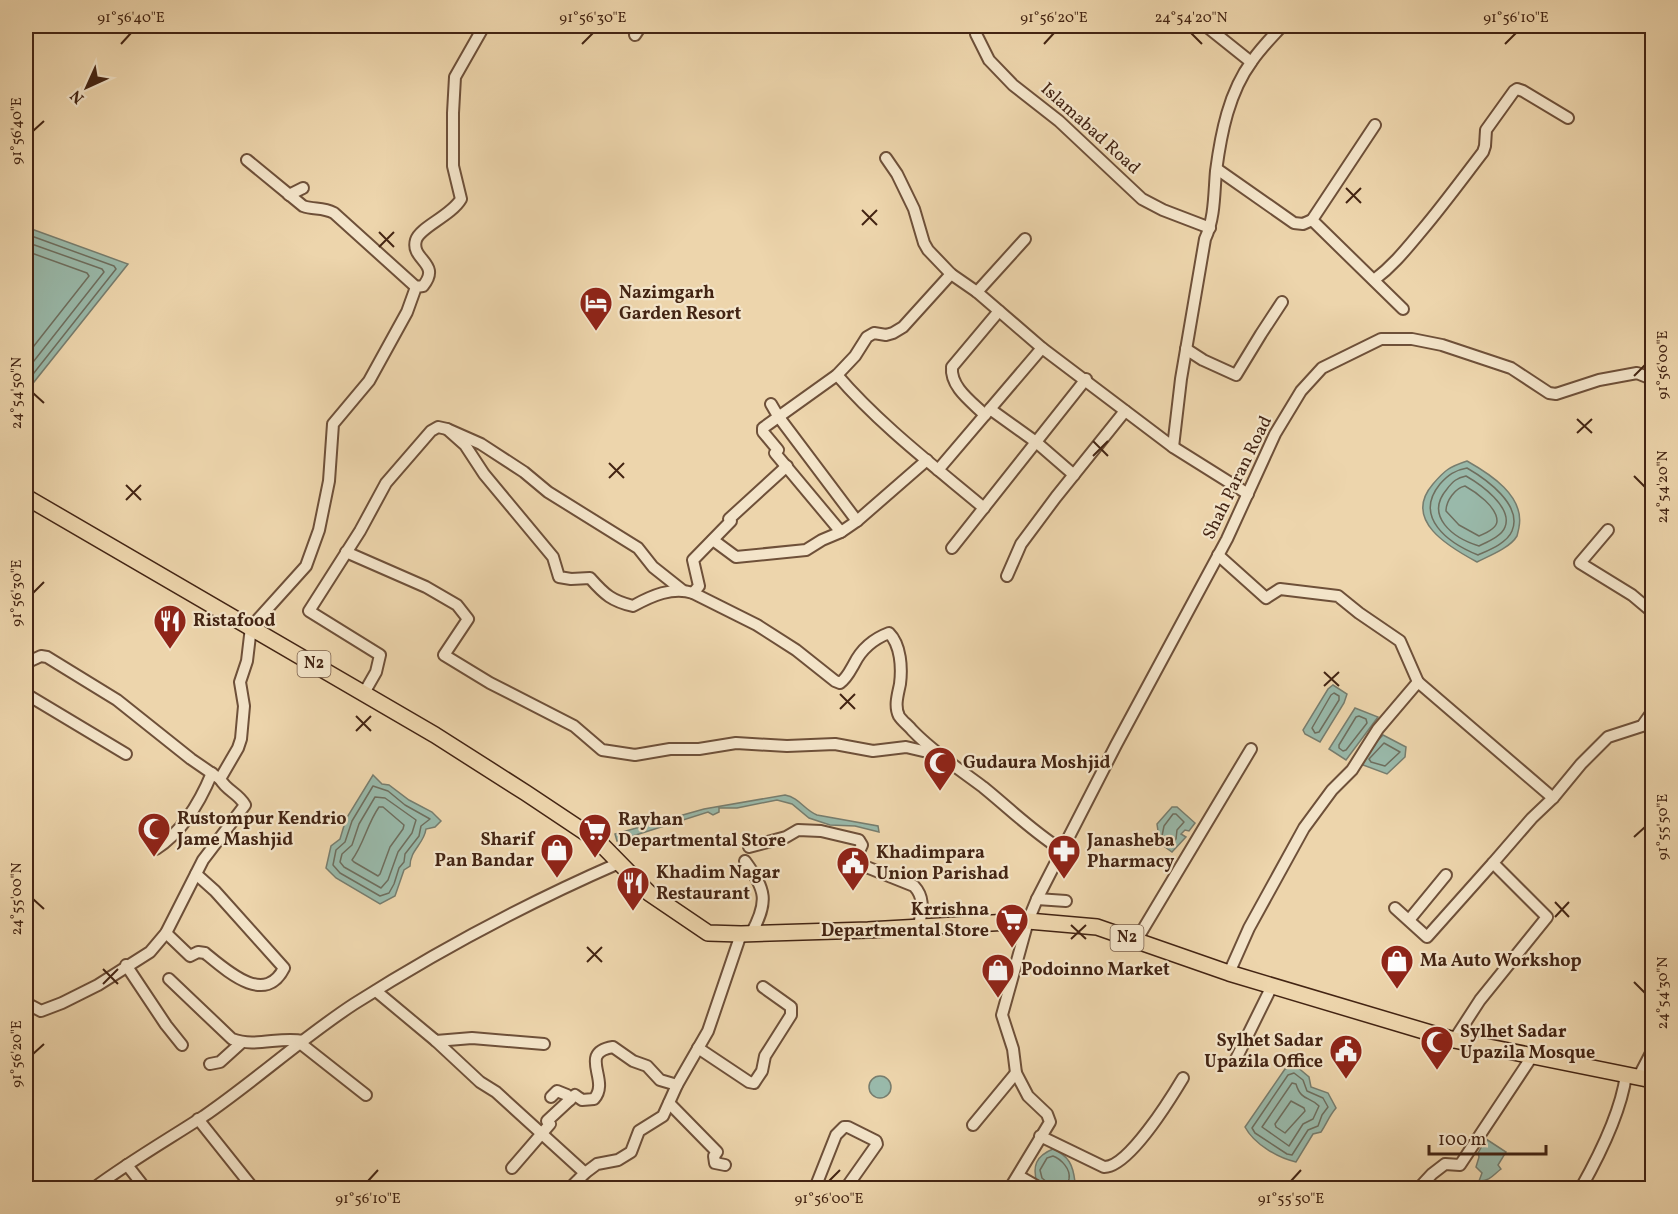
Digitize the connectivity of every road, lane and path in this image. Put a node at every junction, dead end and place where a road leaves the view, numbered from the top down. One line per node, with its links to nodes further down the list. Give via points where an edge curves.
1 (484, 26): 18 (street, via 455,78 453,166 461,198 447,215 416,238 430,278)
2 (980, 26): 14 (street, Islamabad Road, via 976,34 989,60 1142,199)
3 (1206, 26): 5 (street)
4 (1282, 26): 5 (street)
5 (1251, 62): 10 (street, via 1225,121)
6 (1569, 118): 17 (street, via 1517,88 1486,130 1483,152 1404,252)
7 (1375, 125): 13 (street)
8 (886, 158): 16 (street, via 914,209 924,243)
9 (247, 160): 12 (street)
10 (1217, 169): 13 (street, via 1294,223); 14 (street)
11 (303, 188): 12 (street)
12 (290, 195): 18 (street, via 303,206 323,207 334,213)
13 (1312, 220): 17 (street)
14 (1210, 228): 24 (street)
15 (1025, 239): 19 (street)
16 (951, 274): 19 (street); 25 (street, via 903,327 893,333 867,337)
17 (1374, 279): 21 (street)
18 (416, 287): 52 (street, via 407,312 369,381 333,424 329,481 306,566)
19 (977, 292): 22 (street)
20 (1282, 302): 24 (street, via 1236,375)
21 (1403, 309)
22 (999, 311): 23 (street); 30 (street, via 952,367 952,377 960,391)
23 (1042, 348): 26 (street); 30 (street)
24 (1186, 349): 34 (street)
25 (837, 375): 31 (street); 35 (street)
26 (1086, 379): 29 (street); 33 (street)
27 (1653, 379): 39 (street, Shah Paran Road, via 1637,373 1549,393 1511,368 1452,348 1412,339 1381,339 1322,368 1301,391 1275,434)
28 (771, 404): 31 (street)
29 (1125, 411): 34 (street); 38 (street)
30 (987, 412): 33 (street); 37 (street)
31 (778, 416): 36 (street, via 763,430); 42 (street)
32 (447, 429): 47 (street, via 431,431 386,483); 50 (street, via 481,444 548,492 638,548 653,567); 50 (street, via 465,445 553,557 559,577 590,579 618,603 633,606 650,596)
33 (1036, 442): 38 (street); 41 (street)
34 (1173, 447): 39 (street)
35 (927, 460): 37 (street); 42 (street)
36 (787, 466): 44 (street); 45 (street, via 729,519)
37 (938, 470): 41 (street)
38 (1074, 475): 49 (street, via 1021,544)
39 (1248, 494): 48 (street, Shah Paran Road)
40 (26, 497): 52 (highway, N2)
41 (984, 508): 46 (street)
42 (857, 521): 44 (street)
43 (1608, 530): 51 (street, via 1580,563)
44 (841, 532): 45 (street, via 806,550 736,557)
45 (713, 540): 50 (street, via 693,560 699,586)
46 (952, 548)
47 (346, 552): 55 (street, via 309,611 380,655); 60 (street, via 457,605 468,620 444,655 574,726 602,750 635,755 736,743 835,744 873,751 906,747)
48 (1218, 555): 54 (street, via 1266,598 1280,590 1338,596 1400,641); 65 (street, Shah Paran Road)
49 (1007, 576)
50 (688, 591): 60 (street, via 757,626 840,683 866,646 889,633 899,649 900,717)
51 (1652, 610)
52 (251, 627): 55 (highway, N2); 61 (street, via 240,682 244,706 241,739)
53 (26, 663): 61 (street, via 47,657 117,699)
54 (1418, 682): 62 (street); 81 (street, via 1304,828)
55 (364, 693): 66 (highway, N2, via 598,841)
56 (26, 694): 59 (street)
57 (1653, 712): 62 (street, via 1642,726 1608,737)
58 (1251, 749): 79 (street)
59 (126, 754)
60 (939, 755): 65 (street)
61 (216, 776): 64 (street, via 167,842); 69 (street, via 245,805 202,860)
62 (1553, 798): 68 (street)
63 (749, 847): 76 (street, via 798,830 859,840 862,845 854,862 914,886 920,893)
64 (156, 849)
65 (1062, 850): 71 (street, Shah Paran Road)
66 (616, 860): 78 (highway, N2, via 649,893 708,933); 85 (street, via 465,938)
67 (745, 861): 78 (street, via 764,894 764,905)
68 (1493, 863): 74 (street, via 1428,937); 87 (street, via 1547,917 1480,1000)
69 (196, 874): 77 (street); 77 (street, via 284,968 266,986 244,982 205,954 190,956)
70 (1446, 876): 74 (street)
71 (1037, 899): 72 (street); 75 (street, Shah Paran Road)
72 (1066, 901)
73 (1395, 908): 74 (street)
74 (1409, 920)
75 (1028, 921): 76 (highway, N2); 79 (highway, N2, via 1097,927); 98 (street, Shah Paran Road, via 1002,1015)
76 (919, 927): 78 (highway, N2)
77 (166, 933): 80 (street, via 150,952)
78 (746, 934): 93 (street)
79 (1136, 941): 81 (highway, N2)
80 (126, 965): 86 (street, via 62,1003 40,1011); 92 (street)
81 (1229, 973): 83 (highway, N2)
82 (169, 979): 90 (street)
83 (1272, 986): 87 (highway, N2); 96 (street)
84 (763, 987): 93 (street, via 792,1010 754,1083)
85 (376, 991): 88 (street); 89 (street)
86 (26, 1003)
87 (1454, 1040): 95 (highway, N2)
88 (436, 1041): 91 (street, via 458,1038); 108 (street)
89 (302, 1042): 90 (street, via 291,1039); 102 (street); 106 (street)
90 (241, 1043): 97 (street, via 220,1062)
91 (544, 1044)
92 (182, 1045)
93 (698, 1048): 101 (street)
94 (1653, 1051): 99 (street)
95 (1533, 1055): 99 (highway, N2); 123 (street, via 1460,1165 1445,1164)
96 (1236, 1059)
97 (210, 1064)
98 (1016, 1073): 107 (street); 109 (street, via 1028,1096 1049,1118)
99 (1639, 1077): 124 (street, via 1623,1095)
100 (1184, 1078): 109 (street, via 1149,1131 1114,1165 1104,1167)
101 (677, 1085): 104 (street, via 660,1080 647,1066 610,1046 596,1057 599,1093 594,1099 582,1100 575,1095); 105 (street)
102 (366, 1095)
103 (551, 1097): 104 (street, via 557,1091)
104 (570, 1100): 108 (street, via 547,1121 550,1125)
105 (669, 1103): 111 (street, via 717,1152 715,1163); 114 (street, via 663,1116 639,1131 631,1152 618,1160 597,1164)
106 (198, 1119): 110 (street); 117 (street)
107 (973, 1125)
108 (542, 1133): 112 (street); 114 (street)
109 (1040, 1136): 113 (street)
110 (127, 1165): 115 (street); 116 (street)
111 (724, 1165)
112 (512, 1168)
113 (1019, 1176): 121 (street); 122 (street)
114 (578, 1181): 118 (street)
115 (94, 1188)
116 (145, 1188)
117 (253, 1188)
118 (588, 1188)
119 (815, 1188): 120 (street, via 836,1135 848,1127 877,1144)
120 (846, 1188)
121 (1010, 1188)
122 (1040, 1188)
123 (1419, 1188)
124 (1581, 1188)

